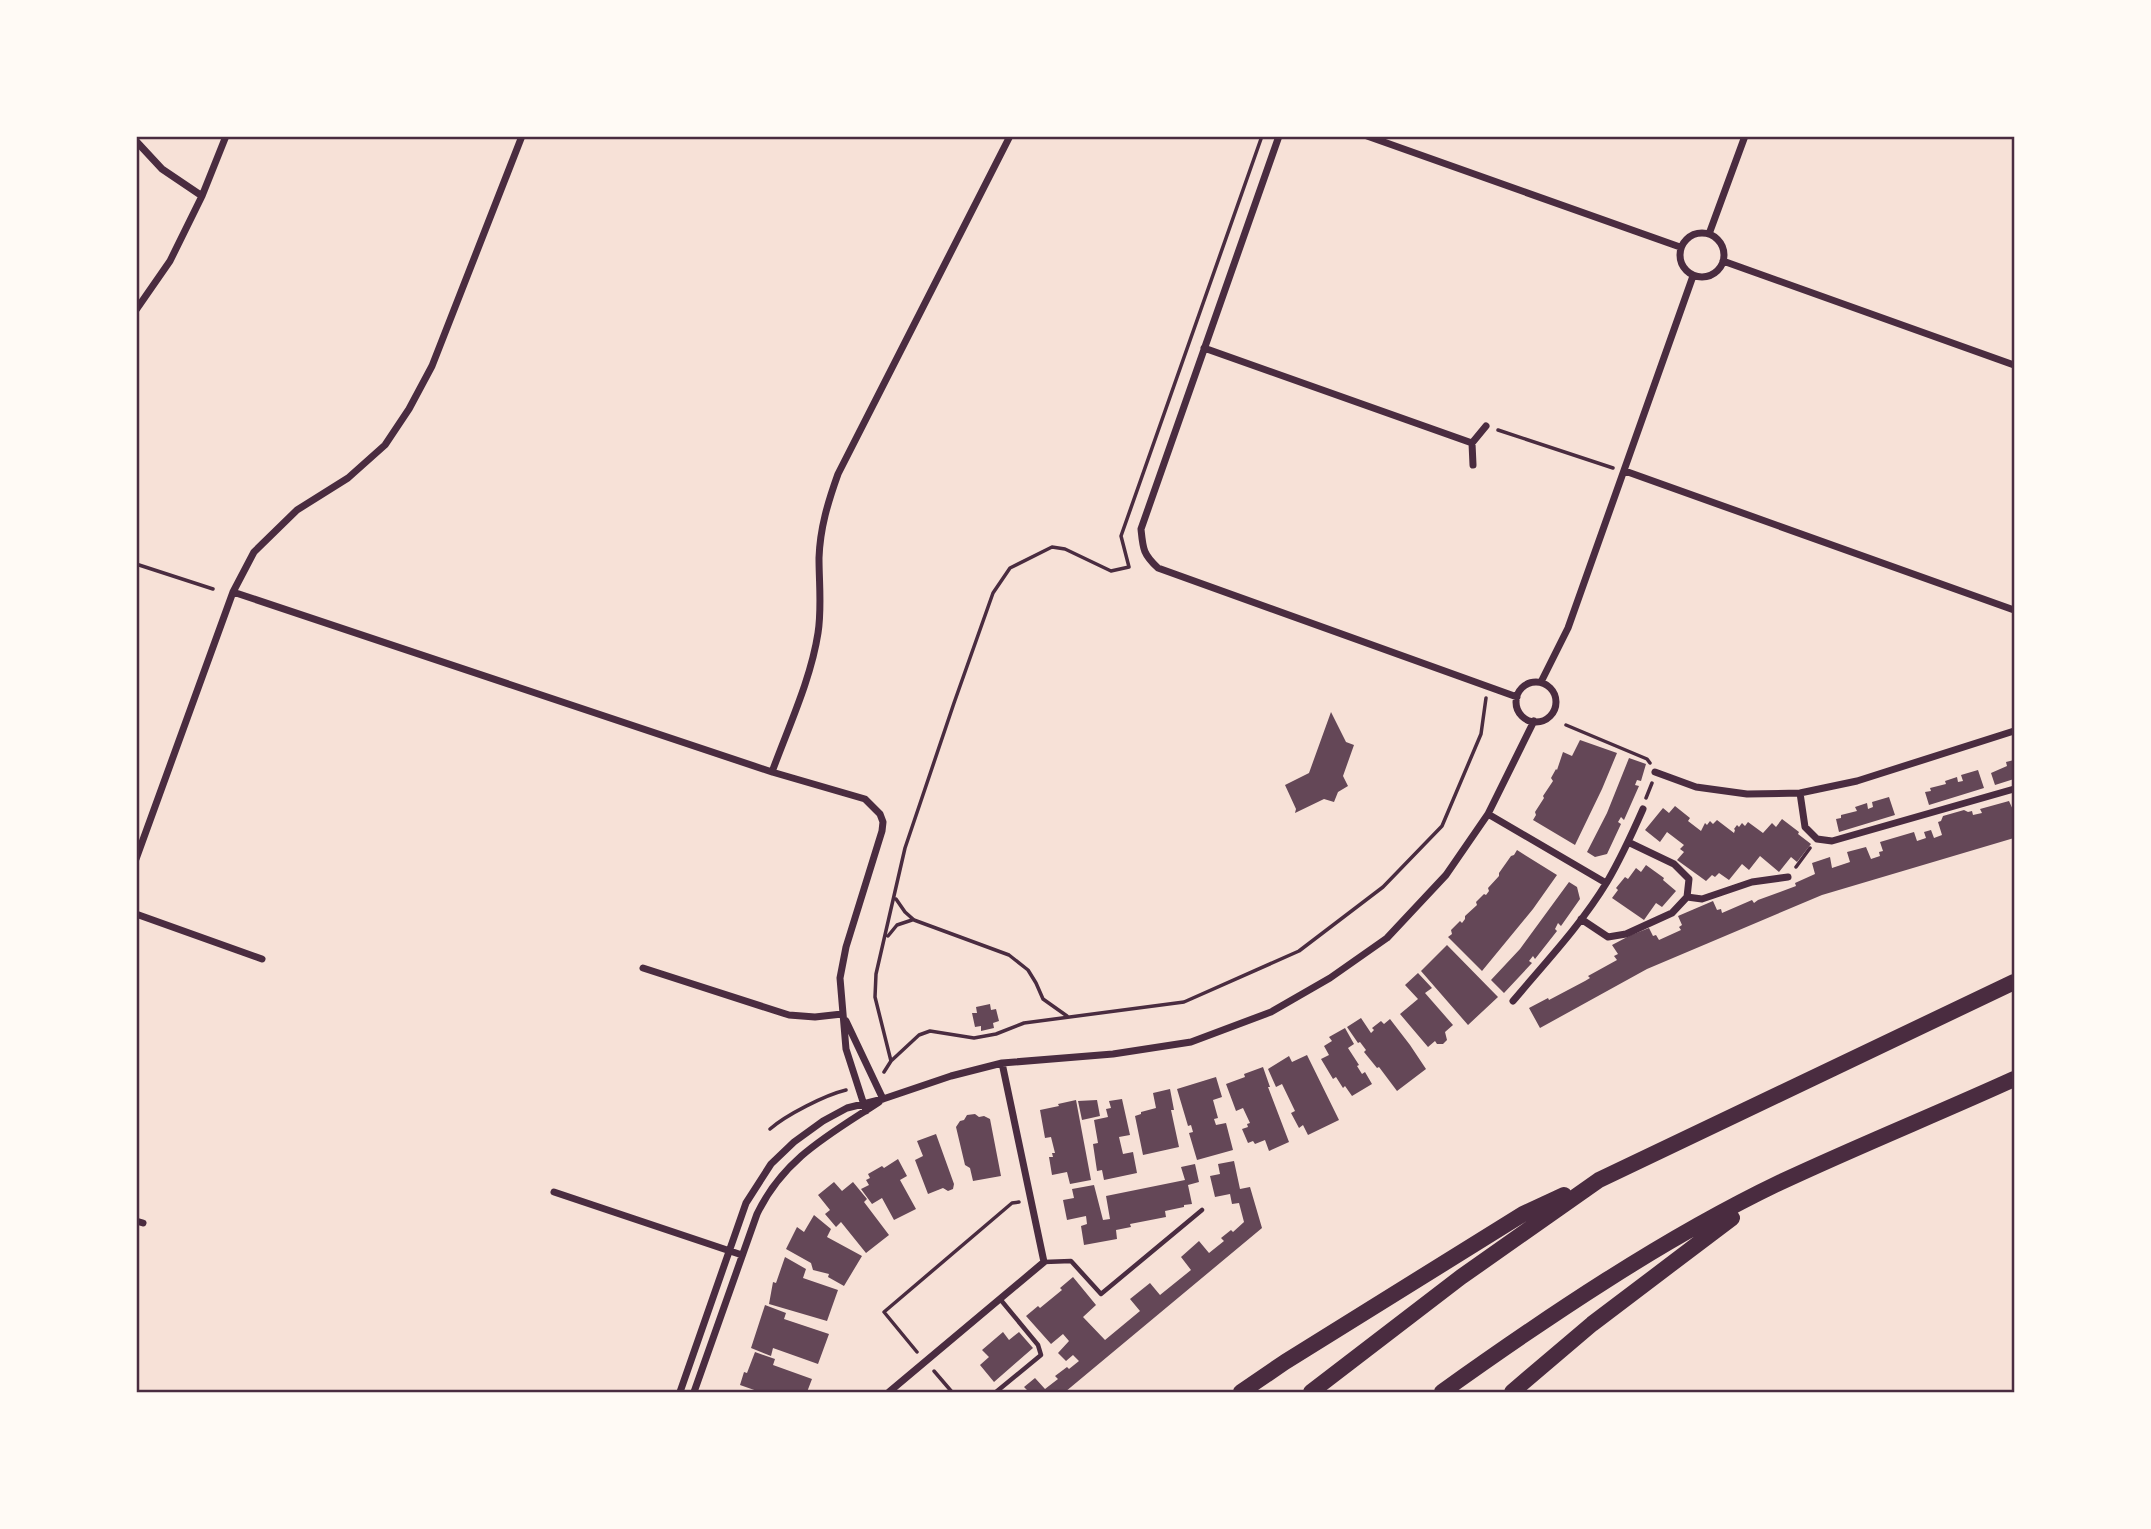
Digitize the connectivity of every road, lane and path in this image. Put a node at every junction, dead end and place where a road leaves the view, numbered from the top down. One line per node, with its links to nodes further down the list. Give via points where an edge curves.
1 (226, 136): 9 (street)
2 (522, 136): 23 (street, via 432,366 409,409 385,445 348,478 297,510 254,552)
3 (1010, 136): 31 (street, via 838,474 824,515 818,634)
4 (1262, 136): 42 (path, via 1122,536 1129,567 1111,571 1065,548 1052,547 1010,568 993,593 954,704 905,848)
5 (1279, 136): 15 (street)
6 (1367, 136): 11 (street)
7 (1745, 136): 10 (street)
8 (136, 141): 9 (street, via 162,169)
9 (202, 196): 14 (street, via 170,261)
10 (1709, 234): 11 (street, via 1692,234); 12 (street, via 1722,245)
11 (1680, 247): 13 (street, via 1681,264)
12 (1723, 261): 13 (street, via 1715,274); 16 (street)
13 (1693, 276): 20 (street)
14 (136, 310)
15 (1204, 348): 18 (street); 26 (street, via 1141,529 1147,558 1158,568)
16 (2014, 365)
17 (1486, 426): 18 (street); 20 (path)
18 (1472, 443): 19 (street)
19 (1473, 465)
20 (1625, 471): 24 (street); 25 (street, via 1568,628)
21 (136, 564): 22 (path)
22 (213, 589)
23 (233, 592): 31 (street); 39 (street)
24 (2014, 611)
25 (1541, 682): 27 (street, via 1523,686); 28 (street, via 1552,690 1556,702 1552,714)
26 (1488, 686): 27 (street); 53 (path, via 1481,734 1442,826 1383,887 1300,951 1184,1002)
27 (1517, 697): 28 (street, via 1520,713)
28 (1534, 722): 36 (street)
29 (1566, 725): 32 (path, via 1647,759)
30 (2014, 731): 34 (street, via 1857,781)
31 (772, 772): 52 (street, via 865,799 883,822 842,958)
32 (1656, 772): 34 (street, via 1696,787 1747,794); 35 (path)
33 (2014, 789): 37 (street, via 1832,841)
34 (1800, 793): 37 (street, via 1805,827)
35 (1643, 808): 38 (street)
36 (1488, 814): 41 (street); 55 (street, via 1446,876 1387,937 1271,1012 1191,1042)
37 (1817, 839): 40 (path)
38 (1629, 842): 41 (street); 43 (street, via 1674,864 1689,879)
39 (136, 859)
40 (1788, 877): 43 (street, via 1752,882 1702,899)
41 (1606, 883): 45 (street)
42 (895, 897): 46 (path); 47 (path)
43 (1687, 897): 45 (street, via 1672,913 1608,937)
44 (136, 914): 48 (street)
45 (1581, 919): 51 (street)
46 (914, 920): 47 (path, via 897,925); 53 (path, via 1009,955 1028,970 1043,999)
47 (885, 941): 54 (path, via 875,997)
48 (262, 959)
49 (643, 968): 52 (street, via 789,1014)
50 (2014, 982): 66 (highway)
51 (1513, 1001)
52 (842, 1014): 59 (street); 60 (street, via 849,1060)
53 (1068, 1016): 54 (path, via 974,1038 930,1031 919,1035)
54 (891, 1062): 56 (path)
55 (1002, 1063): 59 (street); 69 (street)
56 (884, 1073)
57 (2014, 1079): 67 (highway)
58 (848, 1089): 61 (path)
59 (883, 1100): 60 (street)
60 (865, 1107): 62 (street, via 837,1113); 63 (street)
61 (770, 1129)
62 (794, 1142): 63 (street); 64 (street)
63 (801, 1154): 65 (street)
64 (771, 1164): 65 (street); 71 (street, via 747,1203)
65 (782, 1174): 72 (street, via 760,1207)
66 (1598, 1180): 85 (highway, via 1523,1214); 86 (highway)
67 (1779, 1183): 87 (highway, via 1630,1266); 88 (highway, via 1634,1292)
68 (554, 1192): 71 (street)
69 (1031, 1200): 73 (street); 79 (path, via 1012,1203 884,1312)
70 (1202, 1210): 73 (lane, via 1101,1294 1071,1261)
71 (729, 1251): 72 (street); 74 (street)
72 (742, 1255): 75 (street)
73 (1044, 1262): 76 (street)
74 (714, 1293): 75 (street); 77 (street)
75 (727, 1298): 78 (street)
76 (1000, 1299): 79 (street); 84 (lane, via 1041,1355)
77 (698, 1339): 78 (street); 80 (street)
78 (711, 1344): 81 (street)
79 (926, 1362): 82 (street); 83 (path)
80 (680, 1392)
81 (694, 1392)
82 (889, 1392)
83 (952, 1392)
84 (996, 1392)
85 (1241, 1392)
86 (1311, 1392)
87 (1442, 1392)
88 (1512, 1392)

